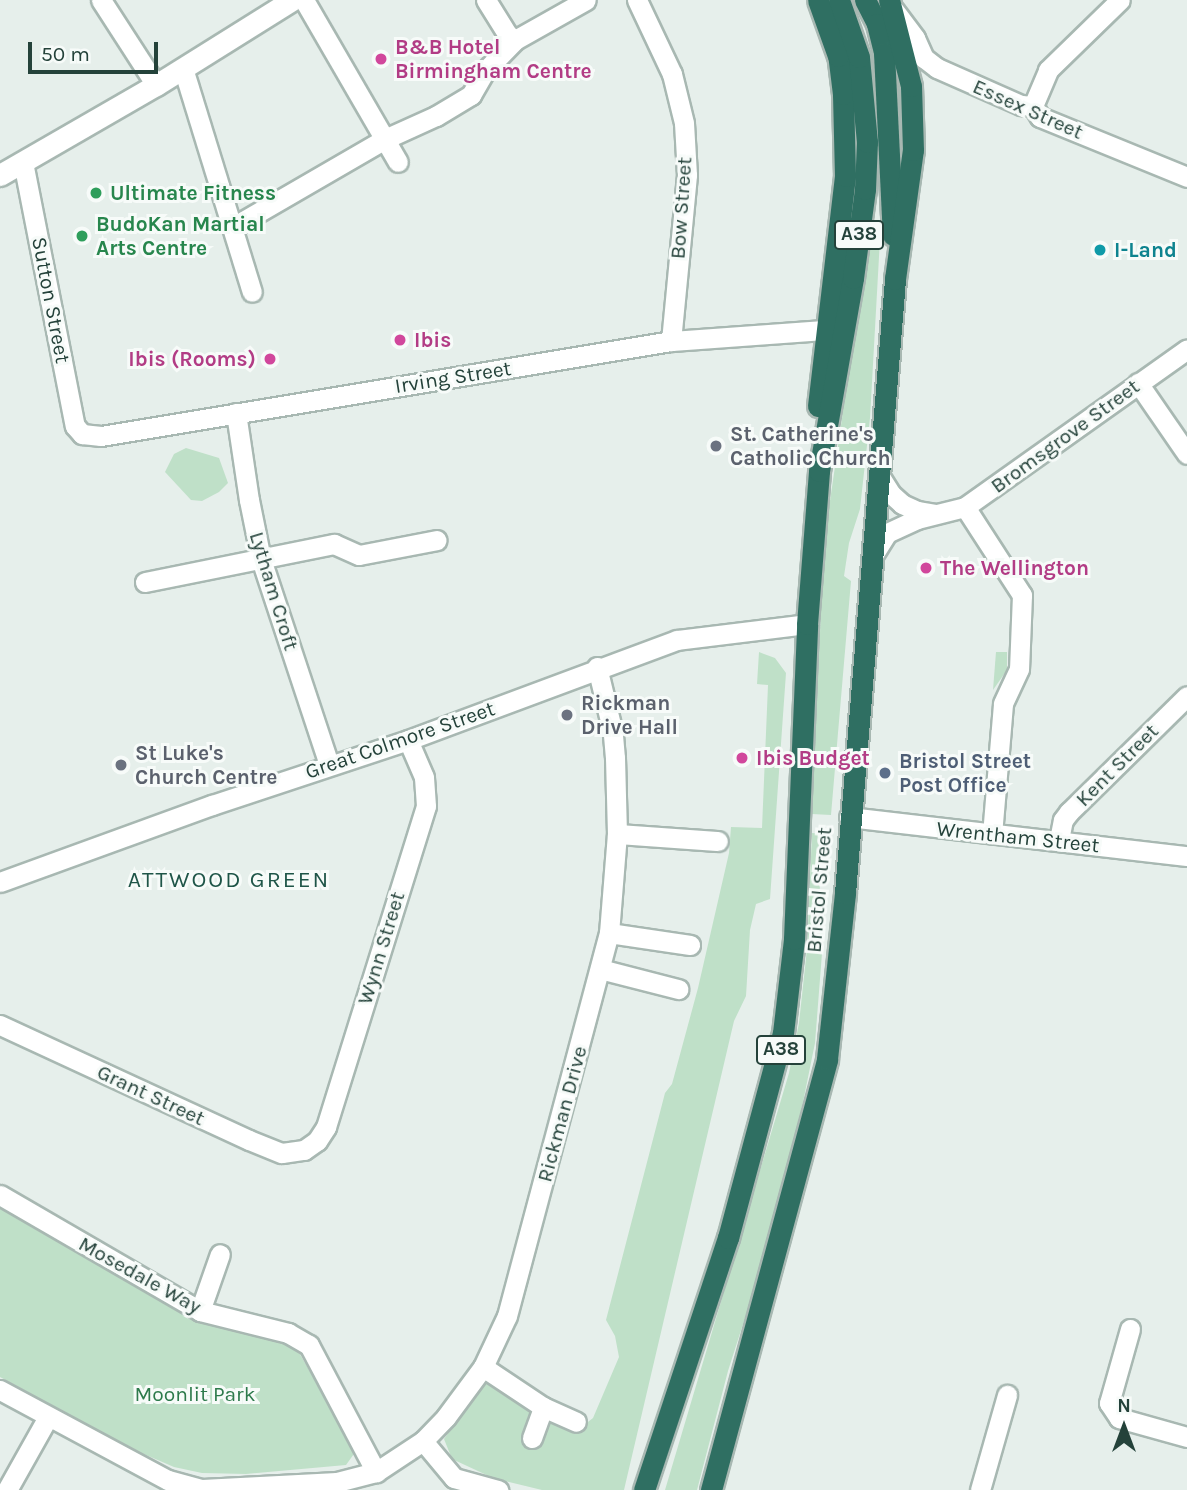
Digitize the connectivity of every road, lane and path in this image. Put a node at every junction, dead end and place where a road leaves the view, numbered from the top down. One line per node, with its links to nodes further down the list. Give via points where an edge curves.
1 (101, 0): 14 (street)
2 (292, 0): 13 (main road)
3 (304, 0): 16 (street)
4 (486, 0): 12 (street)
5 (586, 0): 12 (street)
6 (637, 0): 25 (street, Bow Street, via 671,74 684,123 687,175)
7 (818, 0): 24 (highway, via 838,56 845,128 845,176)
8 (839, 0): 31 (highway, A38, via 859,57 866,166 853,278)
9 (865, 0): 22 (highway, A38, via 877,24 886,71)
10 (1120, 0): 15 (street, via 1048,70)
11 (892, 5): 15 (street, Essex Street, via 924,58 937,68); 22 (highway, via 911,86 913,119 907,207)
12 (515, 40): 16 (street, via 485,85 436,116)
13 (183, 68): 14 (main road); 21 (street)
14 (156, 85): 17 (main road)
15 (1033, 106): 20 (street, Essex Street, via 1040,117)
16 (385, 139): 18 (street); 21 (street)
17 (23, 162): 19 (main road); 29 (street, Sutton Street, via 75,426)
18 (398, 162)
19 (0, 175)
20 (1187, 177)
21 (233, 227): 23 (street)
22 (895, 279): 32 (highway, Bristol Street / A38)
23 (253, 292)
24 (825, 330): 25 (street, Irving Street); 31 (highway, via 817,431)
25 (671, 341): 28 (street, Irving Street)
26 (1187, 349): 27 (street, Bromsgrove Street)
27 (1138, 383): 30 (street); 33 (street, Bromsgrove Street)
28 (236, 413): 29 (street, Irving Street, via 101,436); 37 (street, Lytham Croft)
29 (82, 434)
30 (1187, 454)
31 (819, 471): 39 (highway, Bristol Street / A38)
32 (879, 475): 34 (street, Bromsgrove Street, via 902,504); 36 (highway, Bristol Street / A38)
33 (965, 507): 34 (street, Bromsgrove Street); 46 (street, via 1022,596 1019,669 1003,704)
34 (939, 514): 36 (street, Bromsgrove Street, via 887,533)
35 (437, 541): 37 (street, via 359,555 334,544)
36 (872, 557): 44 (highway, Bristol Street / A38)
37 (261, 559): 38 (street); 43 (street, Lytham Croft)
38 (145, 582)
39 (807, 624): 40 (street, Great Colmore Street, via 689,638); 75 (highway, Bristol Street / A38, via 794,939 780,1053 728,1238)
40 (597, 667): 42 (street, Great Colmore Street); 45 (street, Rickman Drive, via 613,733)
41 (1187, 696): 47 (street, Kent Street, via 1069,813)
42 (408, 740): 43 (street, Great Colmore Street); 56 (street, Wynn Street, via 424,777 426,806 326,1127)
43 (329, 765): 50 (street, Great Colmore Street)
44 (849, 817): 46 (street, Wrentham Street); 76 (highway, Bristol Street / A38, via 827,1059)
45 (617, 834): 48 (street); 51 (street, Rickman Drive)
46 (992, 834): 47 (street, Wrentham Street)
47 (1051, 839): 49 (street, Wrentham Street)
48 (718, 841)
49 (1187, 856)
50 (0, 881)
51 (609, 933): 52 (street); 53 (street, Rickman Drive)
52 (690, 945)
53 (600, 969): 54 (street); 61 (street, Rickman Drive, via 507,1316)
54 (678, 989)
55 (0, 1025): 56 (street, Grant Street, via 260,1144 282,1153)
56 (304, 1150)
57 (0, 1195): 59 (street, Mosedale Way)
58 (220, 1254): 59 (street)
59 (200, 1311): 70 (street, Mosedale Way, via 288,1333 309,1345)
60 (1130, 1329): 67 (street, via 1109,1402 1119,1418)
61 (483, 1367): 64 (street); 69 (street, Rickman Drive)
62 (0, 1390): 65 (street, Rickman Drive)
63 (1007, 1395): 77 (street)
64 (543, 1407): 66 (street); 68 (street)
65 (48, 1417): 72 (street); 73 (street, Rickman Drive, via 168,1480)
66 (576, 1422)
67 (1187, 1437)
68 (532, 1438)
69 (423, 1441): 70 (street, Rickman Drive); 71 (street, via 454,1478)
70 (376, 1472): 73 (street, Rickman Drive, via 337,1482)
71 (475, 1487): 74 (street)
72 (7, 1490)
73 (202, 1490)
74 (498, 1490)
75 (644, 1490)
76 (711, 1490)
77 (980, 1490)

